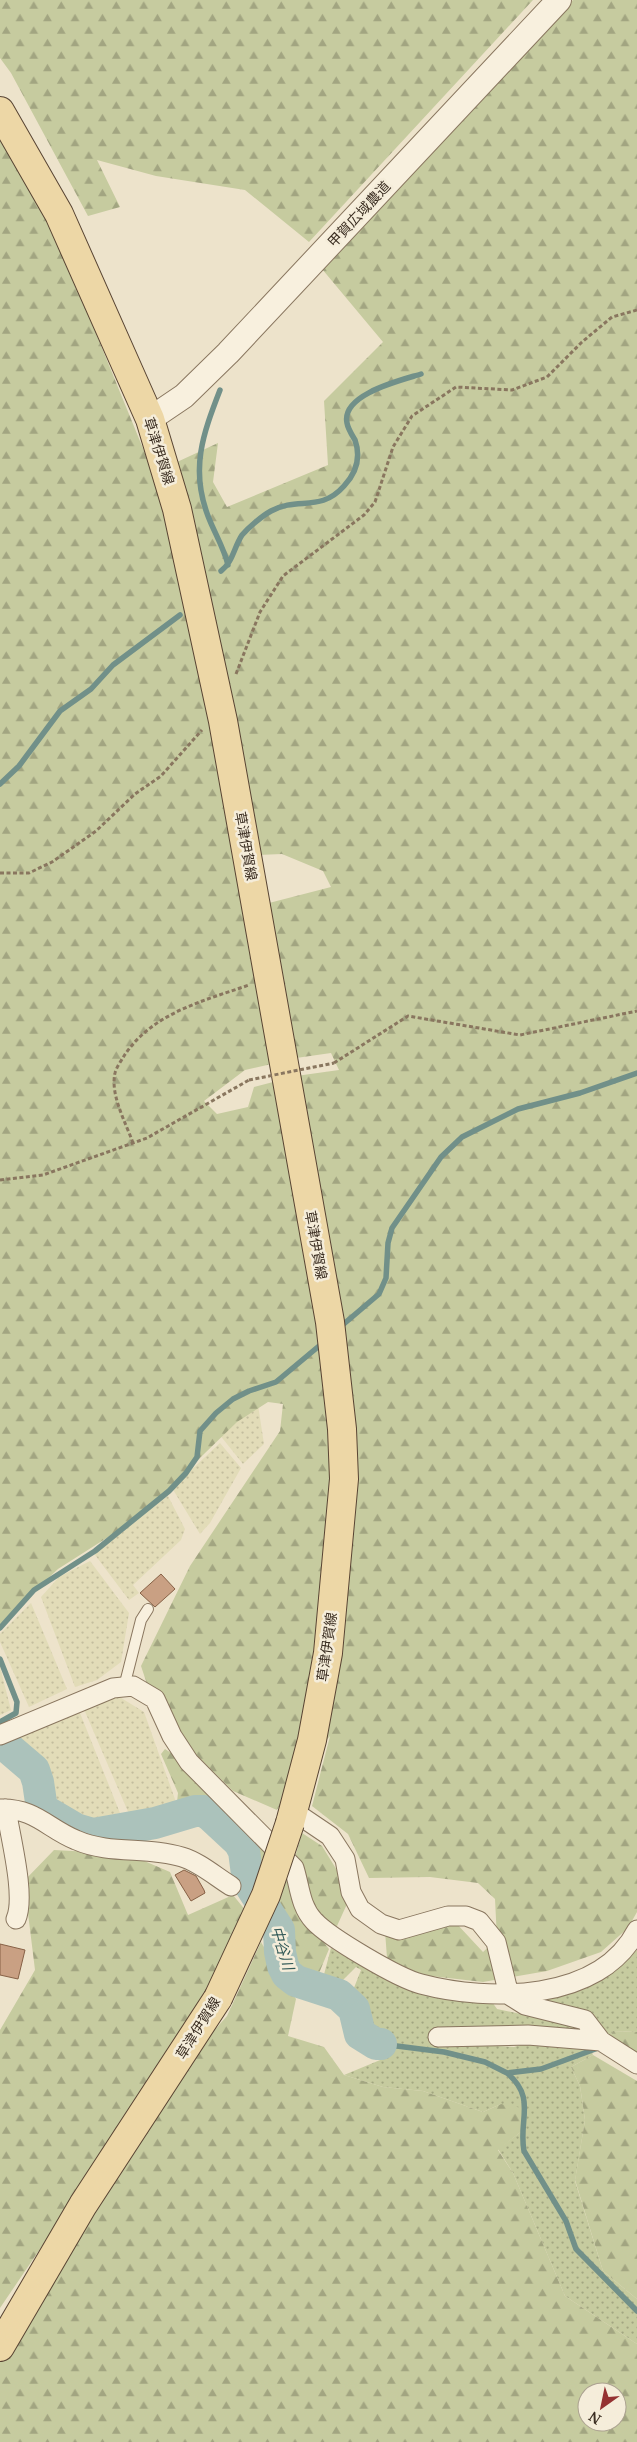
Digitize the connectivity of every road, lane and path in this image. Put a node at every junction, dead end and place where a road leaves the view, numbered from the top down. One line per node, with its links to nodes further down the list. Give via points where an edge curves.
1 (559, 0): 4 (street, 甲賀広域農道, via 228,353 184,396)
2 (0, 111): 4 (main road, 草津伊賀線, via 59,214)
3 (637, 310): 5 (path, via 612,317 547,377 512,390 456,388 412,416 393,447 375,502 364,515 283,576 260,612 233,680)
4 (150, 419): 5 (main road, 草津伊賀線, via 177,509)
5 (216, 692): 6 (main road, 草津伊賀線)
6 (223, 721): 7 (path, via 204,728 161,776 52,862 29,873); 8 (main road, 草津伊賀線)
7 (0, 872)
8 (269, 978): 10 (path, via 176,1010 128,1050 114,1072 116,1093); 16 (main road, 草津伊賀線, via 330,1322 344,1479 328,1653 312,1740)
9 (637, 1011): 10 (path, bridge, via 520,1035 408,1016 334,1063 249,1080 199,1110)
10 (132, 1143): 11 (path, via 43,1175)
11 (0, 1180)
12 (148, 1610): 13 (lane, via 141,1620)
13 (124, 1687): 14 (street, via 113,1688); 20 (street, via 133,1686 155,1699 172,1736 189,1762 294,1868 301,1901 313,1920 378,1964 420,1984)
14 (2, 1734)
15 (3, 1809): 17 (street, via 15,1809 39,1817 76,1840 108,1850 180,1856); 18 (street, via 19,1890)
16 (291, 1817): 20 (street, via 330,1836 345,1859 351,1892 360,1909 381,1924 399,1930 448,1916 466,1916 479,1921 496,1942); 24 (main road, 草津伊賀線, bridge, via 266,1895 218,1998 83,2205)
17 (231, 1886)
18 (16, 1919)
19 (637, 1930): 20 (street, via 616,1958 592,1974 552,1989)
20 (509, 1995): 22 (street, via 525,2005 585,2020)
21 (438, 2037): 22 (street, via 528,2035)
22 (601, 2041): 23 (street)
23 (637, 2064)
24 (0, 2347)

